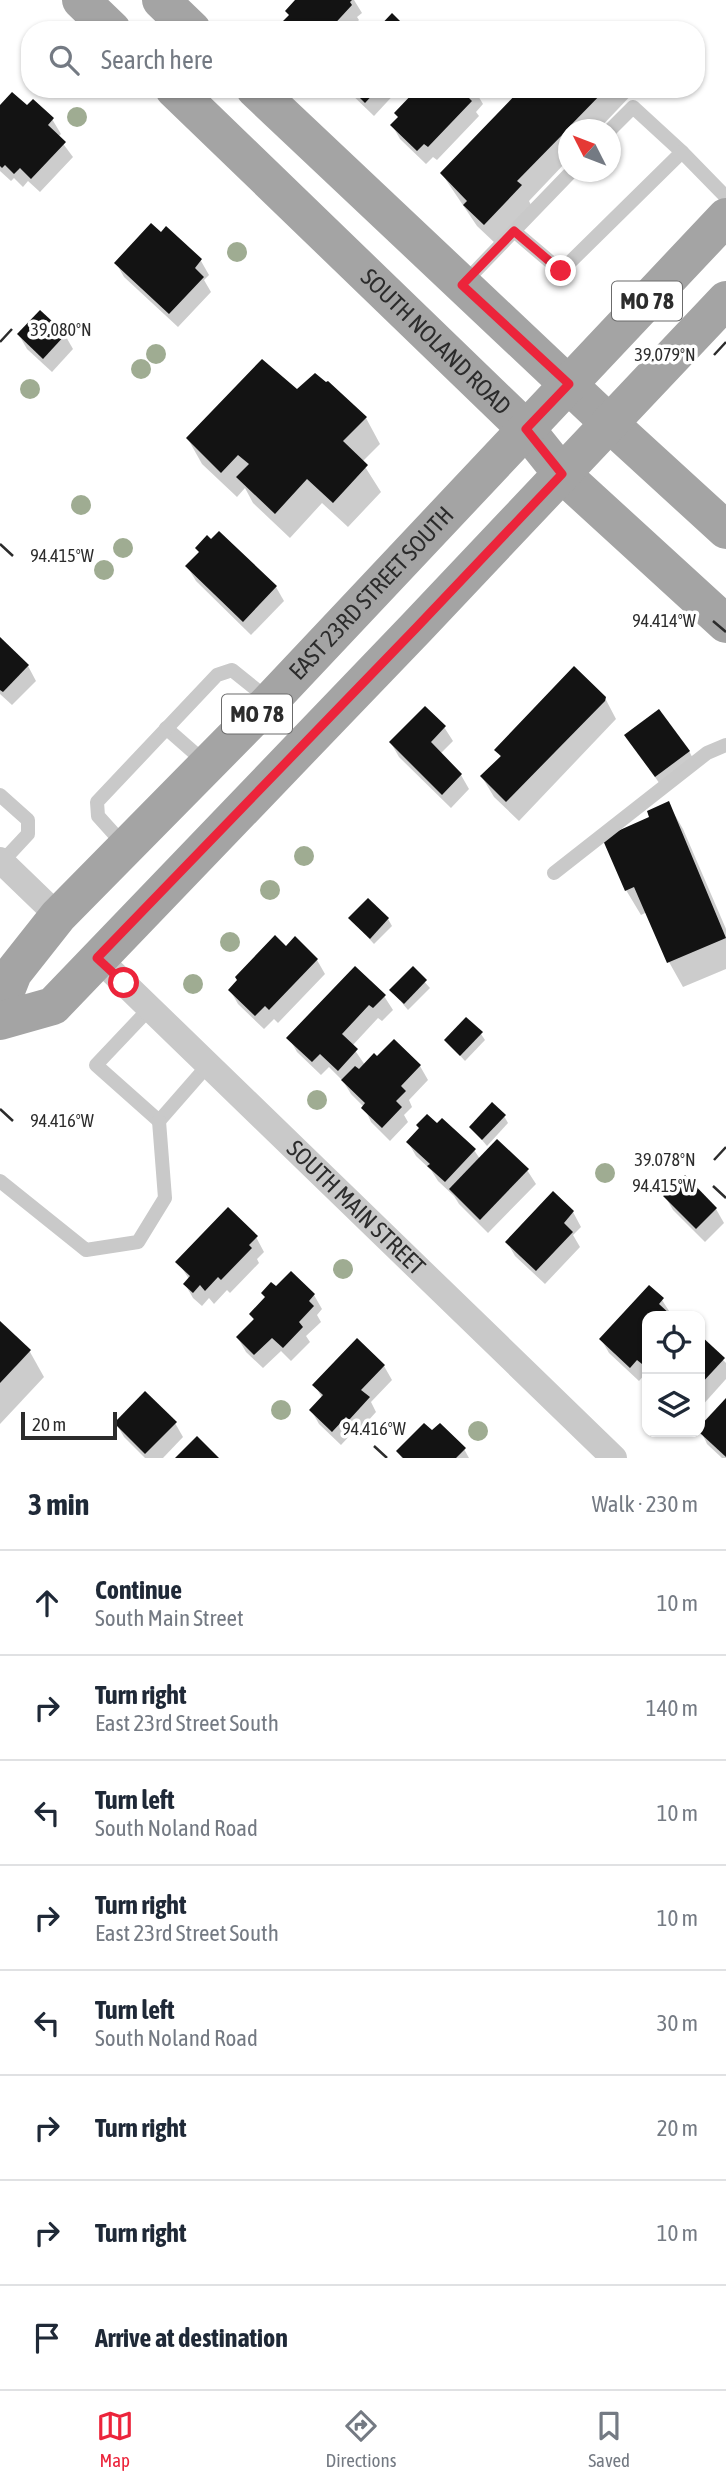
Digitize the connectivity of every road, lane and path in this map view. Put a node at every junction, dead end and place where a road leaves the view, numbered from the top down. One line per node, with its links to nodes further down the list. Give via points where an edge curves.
1 (81, 0): 3 (main road)
2 (161, 0): 4 (main road)
3 (103, 21)
4 (183, 21)
5 (183, 98): 17 (main road, SOUTH NOLAND ROAD)
6 (265, 98): 13 (main road)
7 (621, 120): 8 (lane, via 633,107)
8 (682, 152): 10 (lane); 12 (lane, via 561,271)
9 (561, 182): 12 (lane)
10 (726, 197)
11 (726, 217): 15 (main road, EAST 23RD STREET SOUTH / MO 78)
12 (514, 231): 13 (lane)
13 (462, 285): 15 (main road)
14 (726, 300): 16 (main road, MO 78)
15 (569, 384): 16 (main road); 17 (main road, EAST 23RD STREET SOUTH / MO 78)
16 (609, 423): 18 (main road, MO 78); 19 (main road)
17 (526, 429): 18 (main road, SOUTH NOLAND ROAD); 21 (main road, EAST 23RD STREET SOUTH / MO 78)
18 (562, 474): 20 (main road, SOUTH NOLAND ROAD); 30 (main road, MO 78)
19 (726, 530)
20 (726, 624)
21 (270, 701): 22 (lane, via 232,670 217,675); 24 (main road, EAST 23RD STREET SOUTH / MO 78)
22 (166, 728): 24 (lane); 26 (lane, via 97,802 98,816)
23 (726, 745): 28 (lane, via 707,753)
24 (207, 764): 26 (main road, EAST 23RD STREET SOUTH / MO 78)
25 (0, 795): 27 (lane, via 28,820 28,834)
26 (126, 847): 29 (main road, EAST 23RD STREET SOUTH / MO 78)
27 (1, 861): 29 (street)
28 (554, 873)
29 (58, 916): 31 (main road, EAST 23RD STREET SOUTH / MO 78, via 13,973)
30 (97, 958): 32 (street, SOUTH MAIN STREET); 33 (main road, MO 78, via 53,1006)
31 (0, 1006)
32 (150, 1008): 34 (street, SOUTH MAIN STREET); 35 (lane, via 96,1065)
33 (0, 1021)
34 (208, 1065): 35 (lane); 37 (street, SOUTH MAIN STREET)
35 (159, 1121): 36 (lane, via 165,1198 138,1242 86,1250)
36 (0, 1181)
37 (614, 1458)

